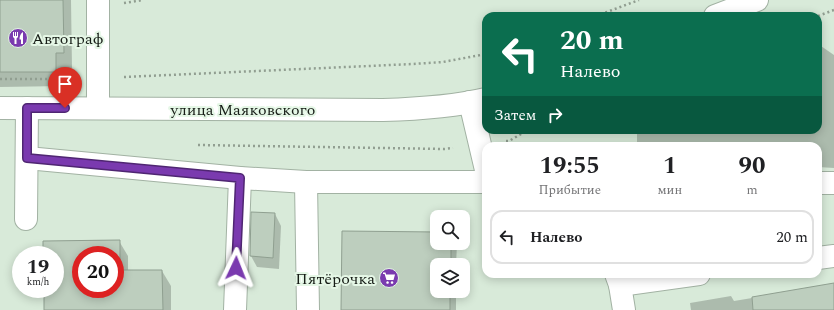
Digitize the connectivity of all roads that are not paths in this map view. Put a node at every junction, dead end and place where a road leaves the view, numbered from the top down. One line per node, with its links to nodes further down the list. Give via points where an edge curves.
1 (98, 0): 7 (street)
2 (757, 0): 3 (street)
3 (726, 12)
4 (478, 100): 7 (street, улица Маяковского, via 428,108 383,110); 8 (street)
5 (0, 108): 6 (street, улица Маяковского)
6 (27, 108): 7 (street, улица Маяковского); 9 (street)
7 (98, 108)
8 (482, 153)
9 (27, 158): 10 (street); 15 (street)
10 (240, 178): 11 (street); 20 (street)
11 (306, 182): 12 (street); 21 (street)
12 (482, 182)
13 (822, 183): 14 (street)
14 (834, 183)
15 (26, 219)
16 (834, 256): 17 (street)
17 (822, 258)
18 (634, 278): 19 (street)
19 (618, 279): 22 (street)
20 (235, 310)
21 (308, 310)
22 (624, 310)

